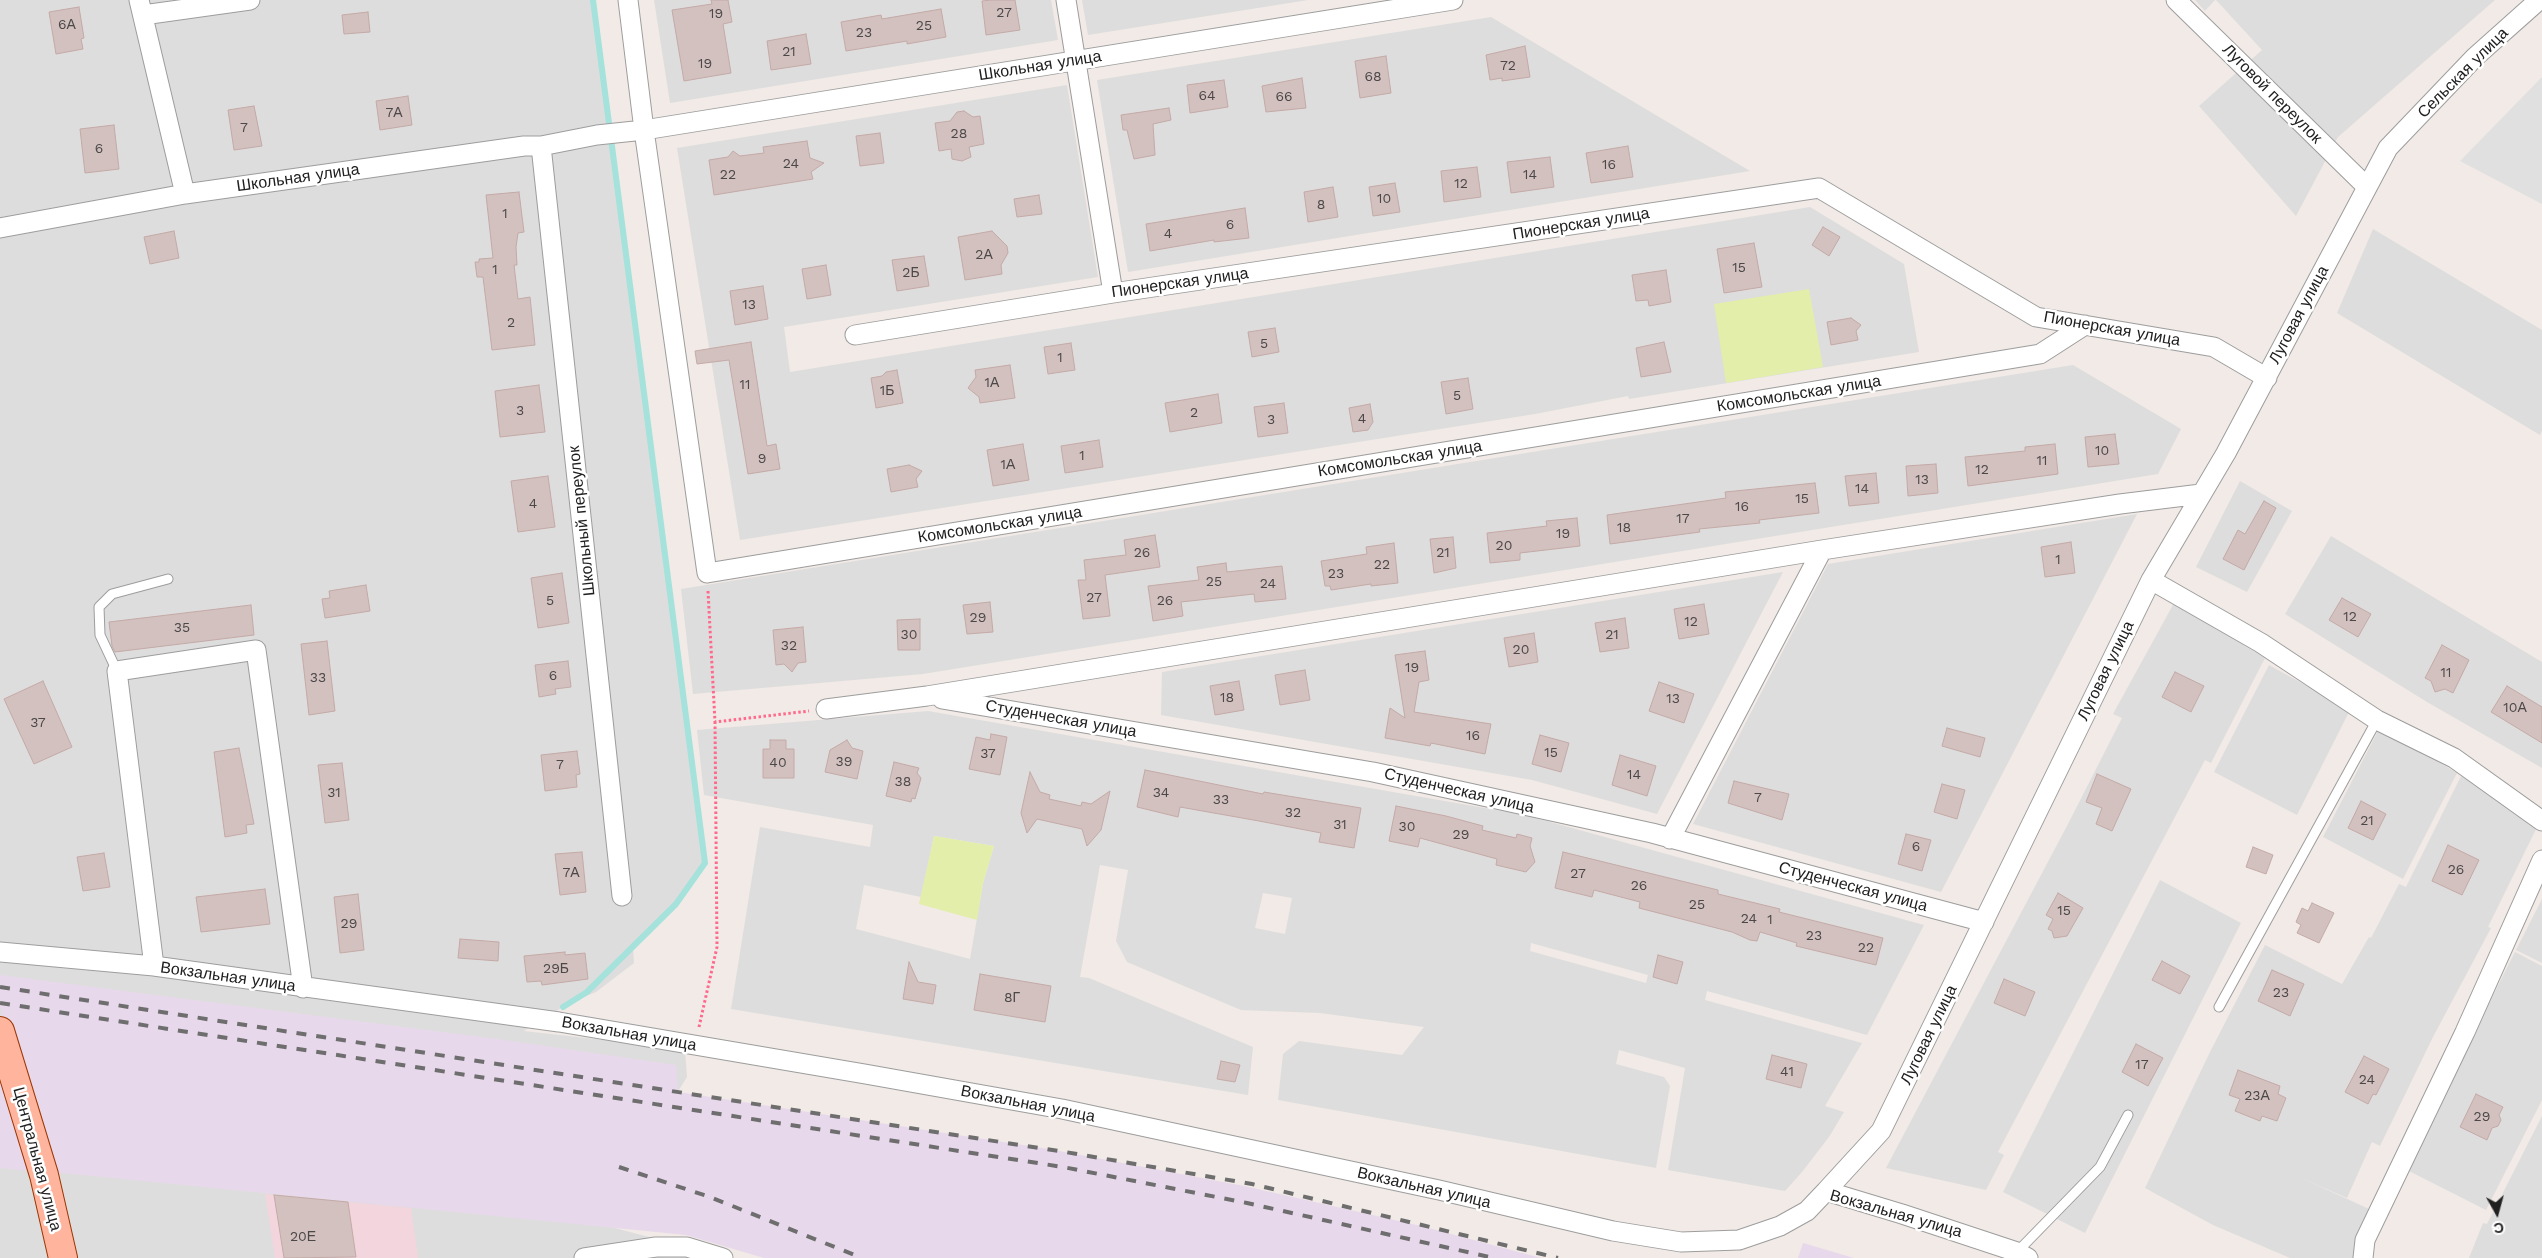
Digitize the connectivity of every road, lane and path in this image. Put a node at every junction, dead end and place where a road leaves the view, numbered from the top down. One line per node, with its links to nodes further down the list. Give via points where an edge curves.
1 (250, 0): 7 (street)
2 (628, 0): 9 (street)
3 (1066, 0): 8 (street)
4 (1453, 0): 8 (street, Школьная улица)
5 (2176, 0): 12 (street, Луговой переулок)
6 (2539, 0): 11 (street, Сельская улица, via 2475,57)
7 (141, 7): 13 (street)
8 (1075, 61): 9 (street, Школьная улица); 15 (street)
9 (636, 131): 10 (street, Школьная улица); 21 (street)
10 (541, 146): 13 (street, Школьная улица); 32 (street, Школьный переулок)
11 (2388, 148): 12 (street, Луговая улица)
12 (2367, 187): 18 (street, Луговая улица)
13 (185, 194): 14 (street, Школьная улица)
14 (0, 228)
15 (1113, 293): 16 (street, Пионерская улица, via 1818,188 2036,317); 17 (street, Пионерская улица)
16 (2084, 325): 18 (street, Пионерская улица, via 2214,347); 21 (street, Комсомольская улица, via 2040,354)
17 (855, 335)
18 (2267, 378): 19 (street, Луговая улица)
19 (2201, 494): 20 (street); 23 (street, Луговая улица)
20 (1822, 550): 25 (street); 30 (street)
21 (707, 573): 28 (path)
22 (168, 579): 24 (lane, via 112,594 99,607 100,636)
23 (2151, 580): 27 (street, via 2261,643); 33 (street, Луговая улица)
24 (116, 671): 35 (street); 36 (street, via 256,650)
25 (927, 696): 26 (street); 30 (street, Студенческая улица, via 1373,772)
26 (826, 709): 28 (path)
27 (2377, 720): 29 (street, via 2454,758); 37 (lane)
28 (715, 722): 39 (path, via 717,947)
29 (2542, 821)
30 (1670, 839): 33 (street, Студенческая улица)
31 (2542, 860): 46 (street, via 2366,1240)
32 (622, 896)
33 (1984, 922): 41 (street, Луговая улица, via 1881,1131)
34 (0, 952): 35 (street, Вокзальная улица)
35 (154, 966): 36 (street, Вокзальная улица)
36 (303, 988): 39 (street, Вокзальная улица, via 559,1022)
37 (2218, 1006)
38 (0, 1031): 43 (main road, Центральная улица, via 44,1175)
39 (694, 1045): 41 (street, Вокзальная улица, via 1062,1109 1613,1231 1681,1242 1739,1240 1780,1226 1807,1210)
40 (2128, 1115): 42 (lane, via 2100,1168)
41 (1826, 1191): 42 (street, Вокзальная улица)
42 (2022, 1255)
43 (63, 1258)
44 (584, 1258): 45 (street, via 656,1247 687,1247)
45 (723, 1258)
46 (2363, 1258)

